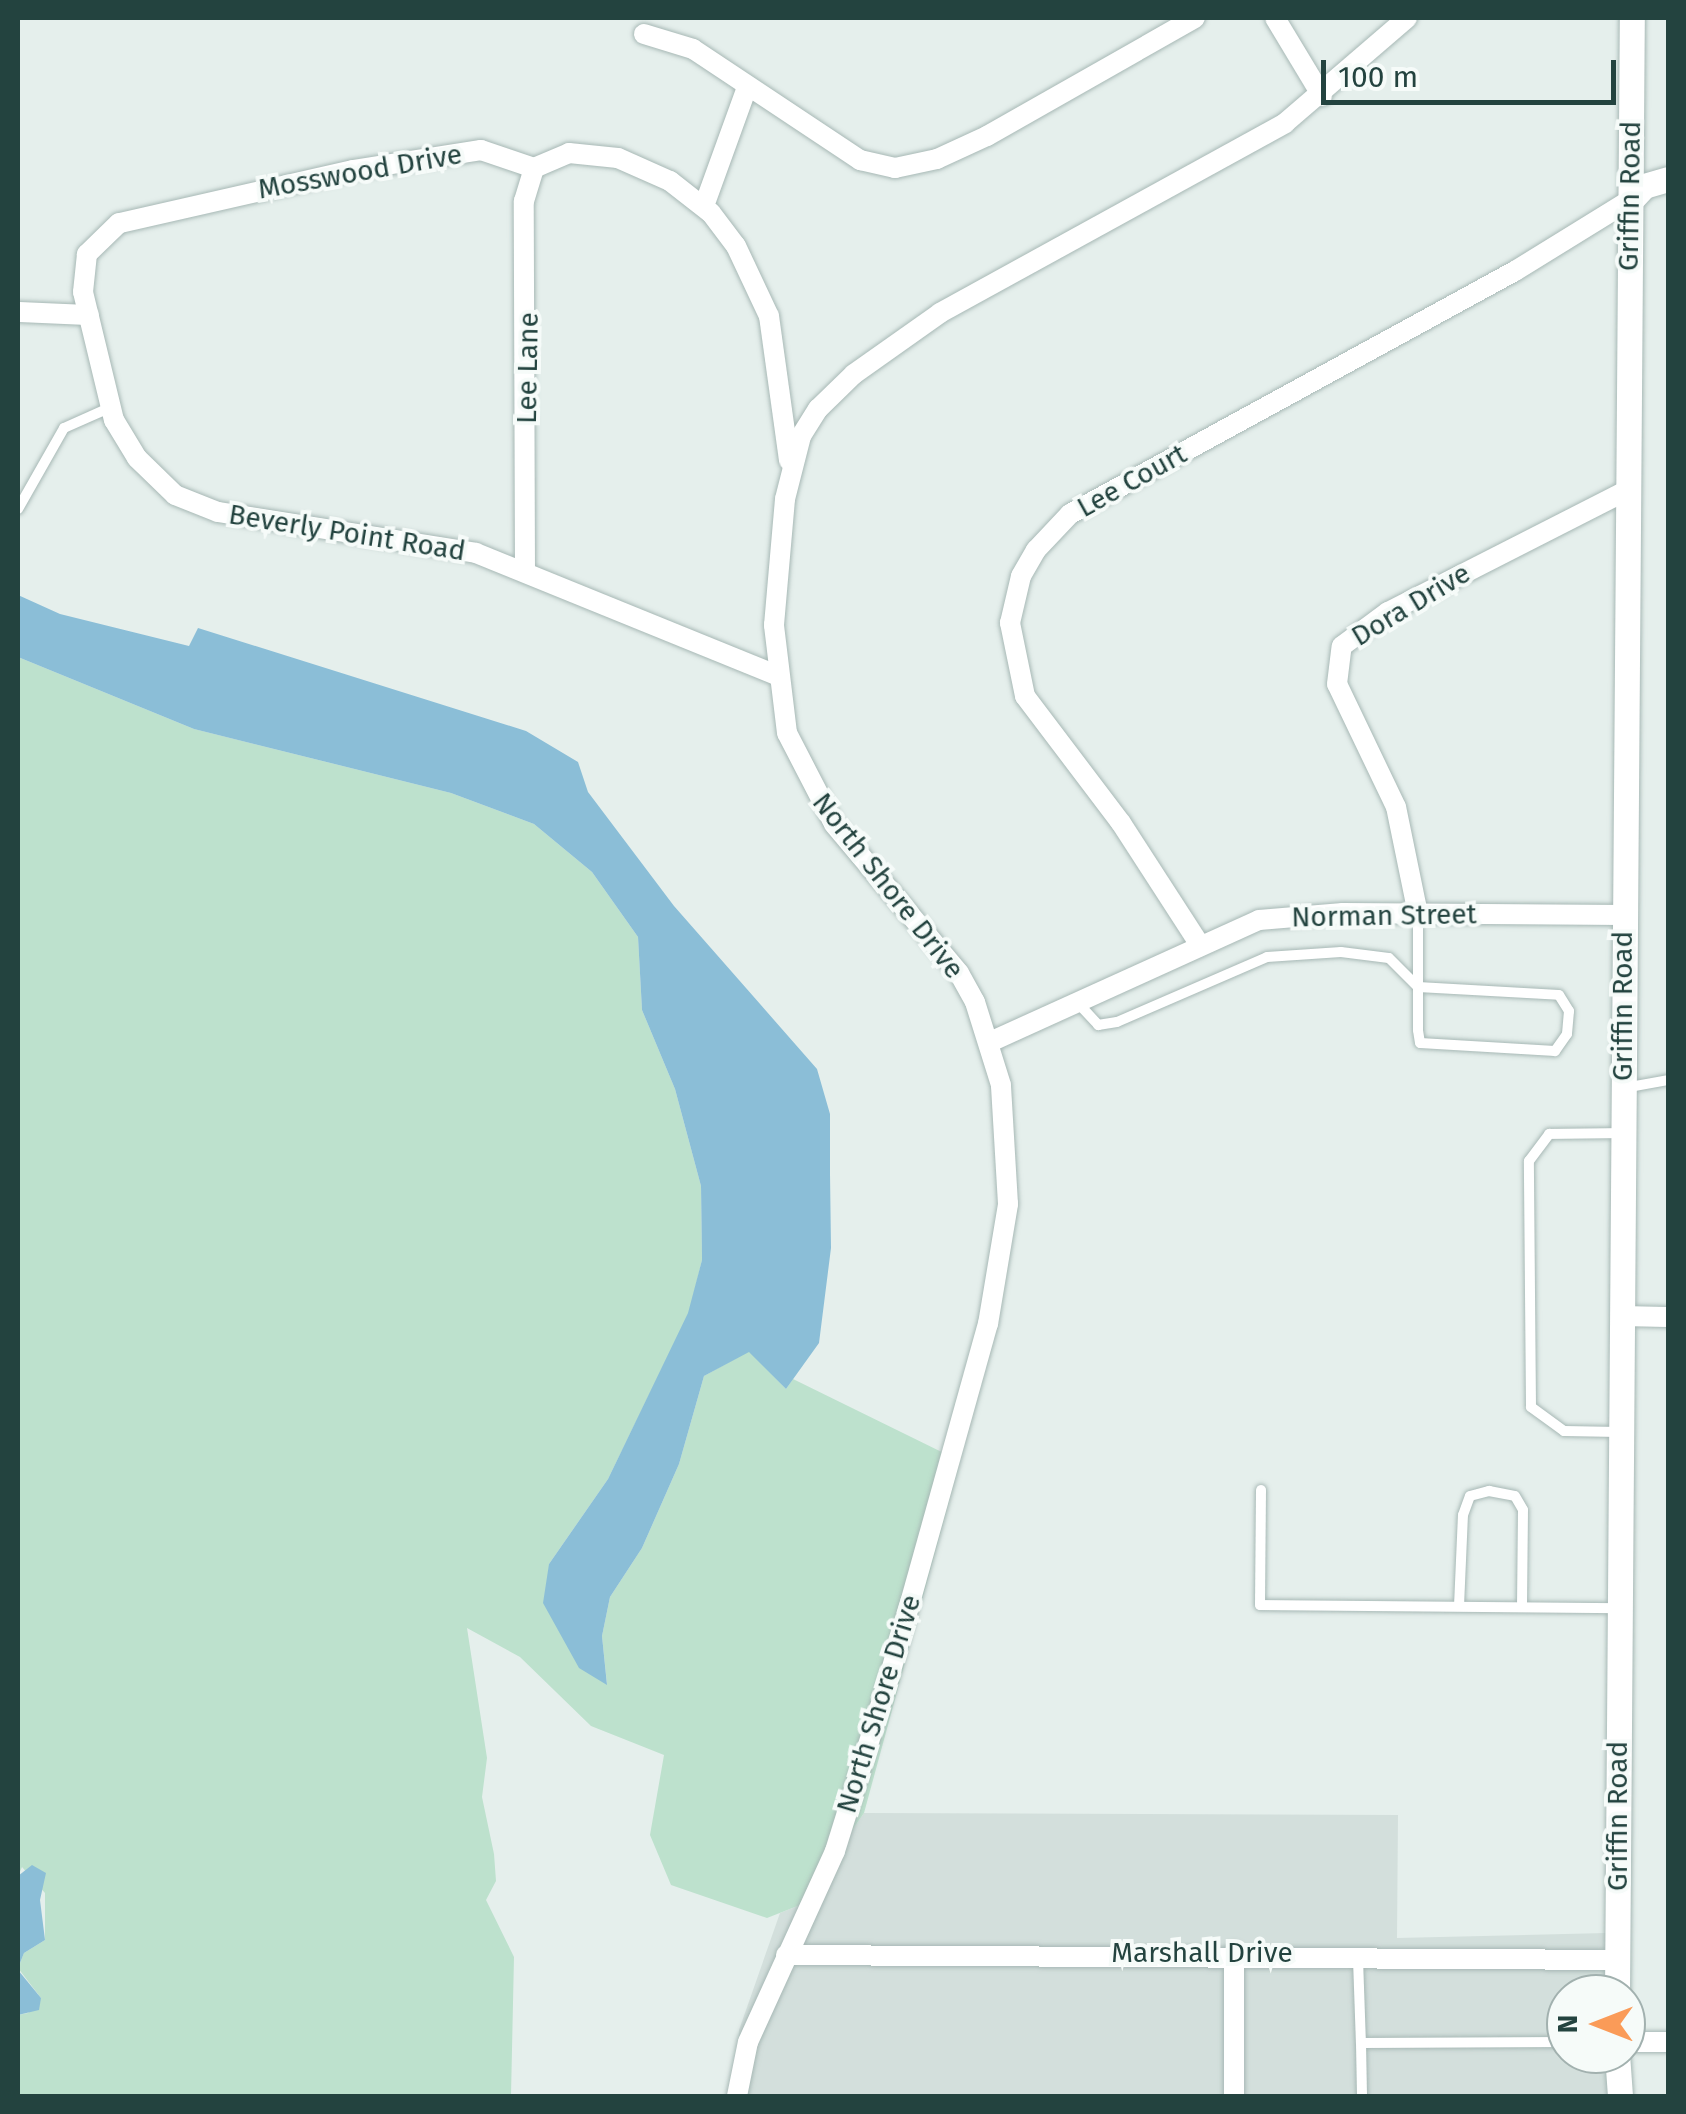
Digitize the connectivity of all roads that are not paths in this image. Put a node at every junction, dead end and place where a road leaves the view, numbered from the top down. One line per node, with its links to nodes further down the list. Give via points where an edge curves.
1 (1195, 18): 6 (street, via 986,136 912,166 878,168 860,160)
2 (1275, 18): 7 (street)
3 (1407, 18): 7 (street, North Shore Drive)
4 (1632, 18): 10 (street, Griffin Road)
5 (644, 34): 6 (street, via 694,49)
6 (747, 87): 11 (street)
7 (1322, 96): 15 (street, North Shore Drive, via 1224,161 969,296 854,374 808,422)
8 (534, 168): 11 (street, via 569,153 618,158 670,180); 13 (street, Mosswood Drive, via 481,150 353,170 119,223 87,254); 18 (street, Lee Lane, via 524,201)
9 (1668, 179): 10 (street, via 1644,186)
10 (1633, 198): 16 (street, Griffin Road); 22 (street, Lee Court, via 1515,271 1070,514 1036,550 1010,623 1026,696 1121,823)
11 (704, 206): 15 (street, via 736,246 768,316)
12 (18, 312): 13 (street)
13 (89, 316): 14 (street, Beverly Point Road)
14 (109, 408): 17 (lane, via 64,428); 18 (street, Beverly Point Road, via 137,458 174,495 218,512 313,532 420,541)
15 (790, 473): 19 (street, North Shore Drive, via 774,625)
16 (1627, 490): 20 (street, Dora Drive, via 1388,612 1342,646 1338,684 1396,807); 21 (street, Griffin Road)
17 (18, 509)
18 (525, 570): 19 (street, Beverly Point Road)
19 (776, 675): 25 (street, North Shore Drive, via 786,733 808,783 850,845 959,973)
20 (1418, 914): 21 (street, Norman Street); 22 (street, Norman Street, via 1286,916); 23 (lane)
21 (1624, 915): 27 (street, Griffin Road)
22 (1198, 942): 24 (street, Norman Street)
23 (1418, 987): 23 (lane, via 1420,1043 1555,1051 1567,1034 1569,1010 1558,995); 24 (lane, via 1389,958 1341,952 1267,957 1117,1022 1098,1025)
24 (1076, 1001): 25 (street, Norman Street)
25 (990, 1042): 37 (street, North Shore Drive, via 1009,1164 988,1324 835,1851)
26 (1668, 1080): 27 (lane)
27 (1623, 1088): 28 (street, Griffin Road)
28 (1623, 1132): 29 (street, Griffin Road); 31 (lane, via 1550,1134 1528,1161 1526,1366 1531,1407 1562,1430)
29 (1621, 1316): 30 (street); 31 (street, Griffin Road)
30 (1668, 1317)
31 (1621, 1432): 35 (street, Griffin Road)
32 (1261, 1490): 33 (lane, via 1260,1605)
33 (1459, 1606): 34 (lane); 34 (lane, via 1462,1515 1470,1496 1489,1491 1515,1496 1523,1510)
34 (1522, 1607): 35 (lane)
35 (1619, 1608): 39 (street, Griffin Road)
36 (1234, 1953): 37 (street, Marshall Drive); 38 (street, Marshall Drive); 44 (street)
37 (786, 1954): 43 (street, North Shore Drive, via 748,2042)
38 (1358, 1955): 39 (street, Marshall Drive); 42 (lane)
39 (1618, 1960): 40 (street, Griffin Road)
40 (1618, 1974)
41 (1546, 2042): 42 (lane)
42 (1361, 2043): 45 (lane)
43 (737, 2096)
44 (1234, 2096)
45 (1362, 2096)

